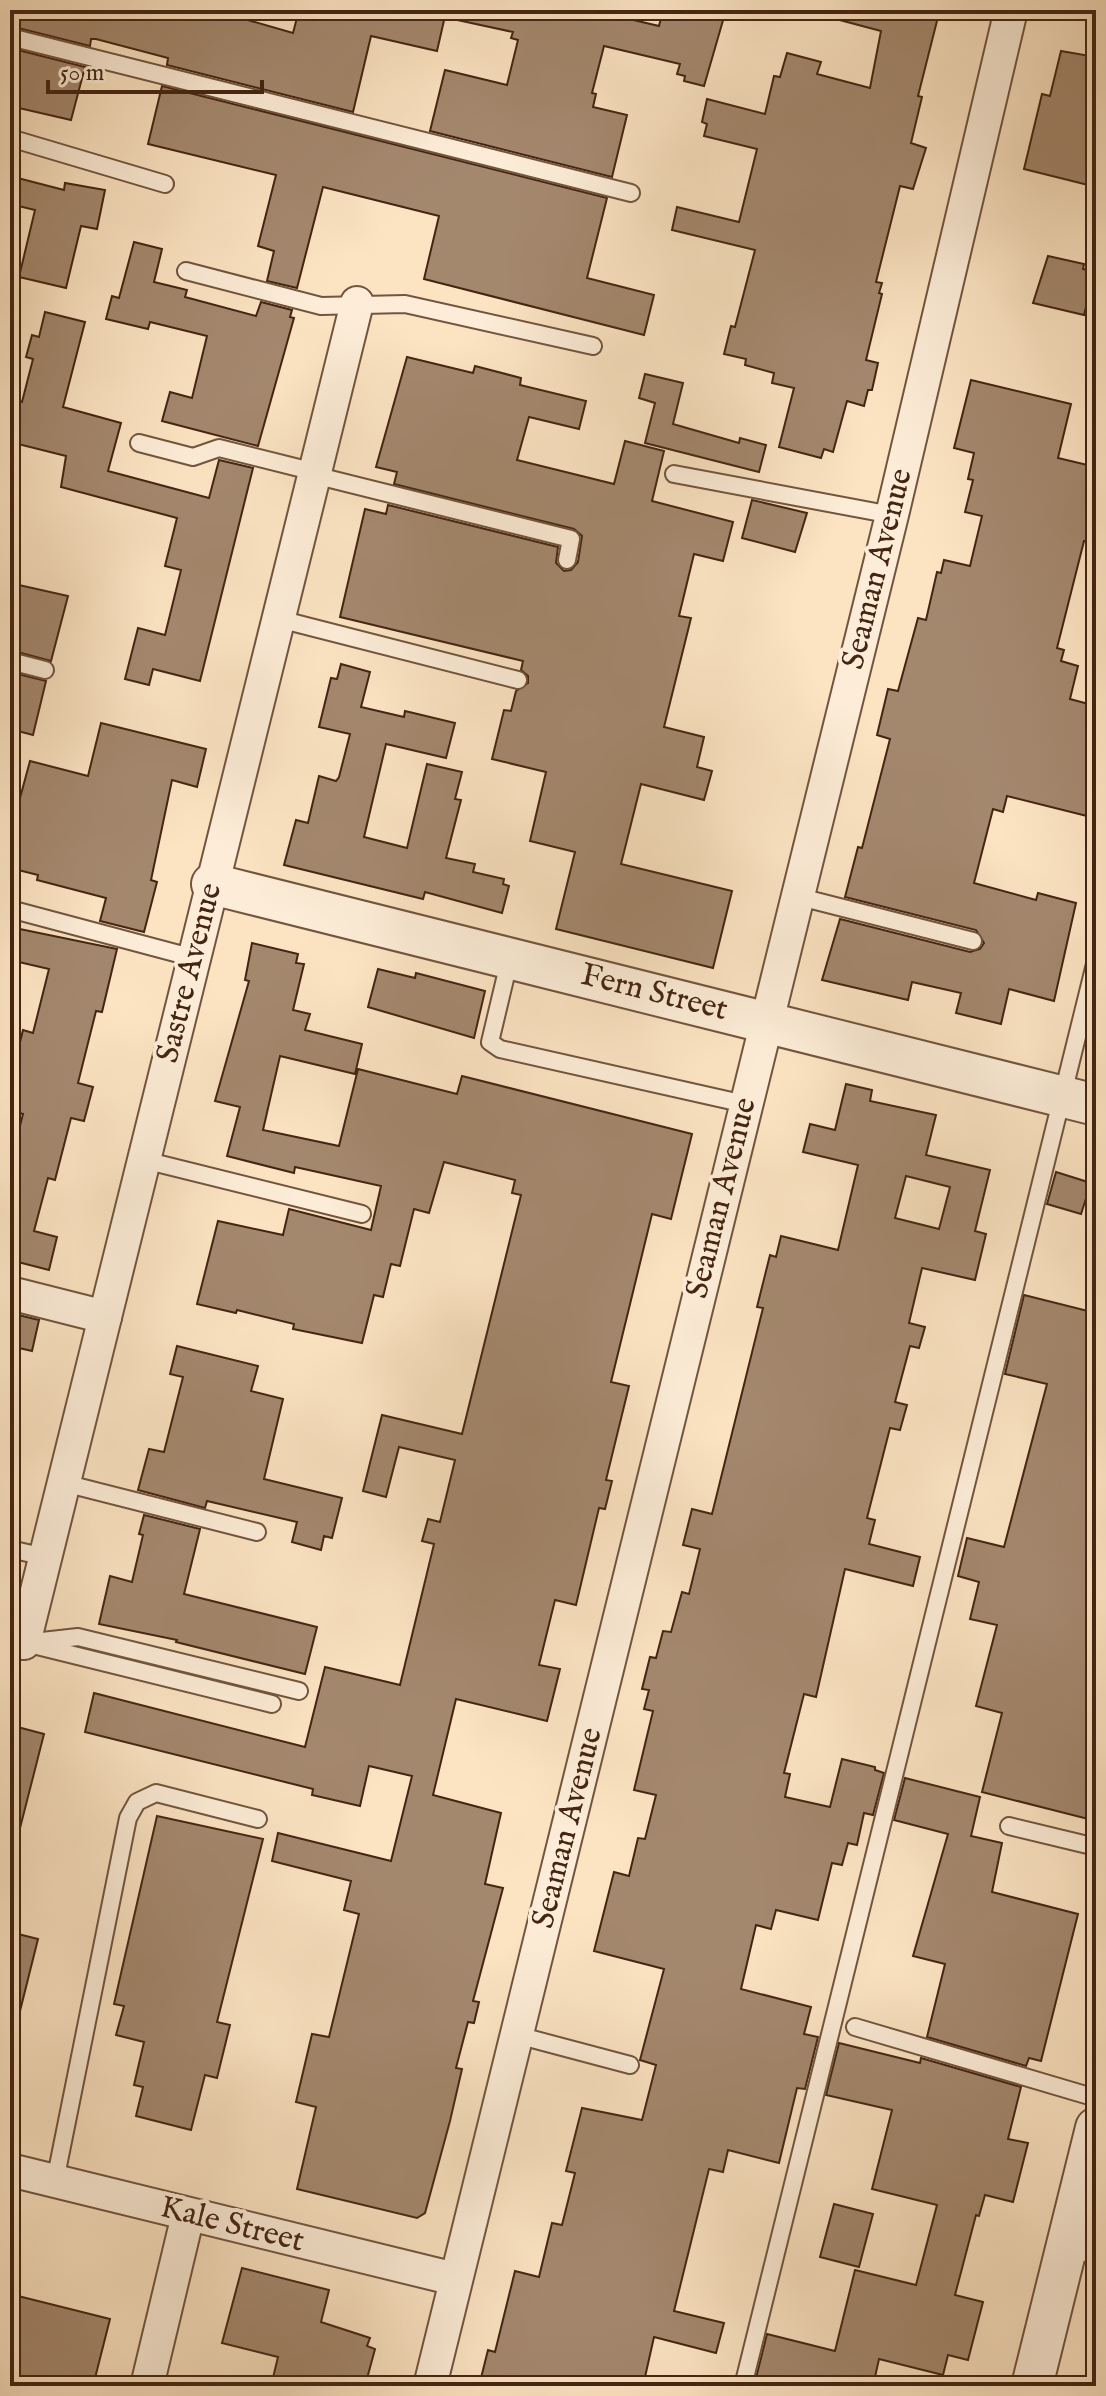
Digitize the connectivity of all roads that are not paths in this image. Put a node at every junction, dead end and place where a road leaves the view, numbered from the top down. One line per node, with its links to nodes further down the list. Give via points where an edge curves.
1 (1011, 10): 12 (street, Seaman Avenue)
2 (10, 37): 5 (lane)
3 (10, 138): 4 (lane)
4 (165, 184)
5 (631, 193)
6 (186, 271): 7 (lane, via 321,306)
7 (357, 303): 8 (lane, via 405,304); 10 (street, Sastre Avenue)
8 (593, 346)
9 (139, 443): 10 (lane, via 193,457 219,448)
10 (315, 474): 13 (lane, via 571,539); 14 (street, Sastre Avenue)
11 (674, 474): 12 (lane)
12 (892, 515): 19 (street, Seaman Avenue)
13 (567, 560)
14 (279, 619): 17 (lane); 18 (street, Sastre Avenue)
15 (10, 661): 16 (lane)
16 (45, 670)
17 (518, 680)
18 (212, 884): 22 (street, Fern Street); 23 (street, Sastre Avenue)
19 (796, 896): 21 (lane); 25 (street, Seaman Avenue)
20 (10, 909): 23 (lane)
21 (973, 941)
22 (510, 957): 25 (street, Fern Street); 27 (lane, via 490,1042 500,1049)
23 (194, 958): 28 (street, Sastre Avenue)
24 (1096, 960): 26 (lane)
25 (765, 1021): 26 (street, Fern Street); 27 (street, Seaman Avenue)
26 (1079, 1101): 54 (lane)
27 (745, 1104): 43 (street, Seaman Avenue)
28 (144, 1160): 29 (lane); 31 (street, Sastre Avenue)
29 (362, 1214)
30 (10, 1293): 31 (street)
31 (105, 1317): 32 (street, Sastre Avenue)
32 (64, 1483): 33 (lane); 35 (street, Sastre Avenue)
33 (257, 1532)
34 (10, 1549): 35 (lane)
35 (45, 1557): 36 (street, Sastre Avenue)
36 (17, 1647): 37 (lane, via 78,1637); 38 (lane)
37 (299, 1691)
38 (272, 1704)
39 (258, 1819): 48 (lane, via 156,1793 137,1802 128,1818)
40 (1009, 1826): 41 (lane)
41 (1096, 1847)
42 (855, 2027): 45 (lane)
43 (517, 2035): 44 (lane); 51 (street, Seaman Avenue)
44 (630, 2065)
45 (1096, 2098)
46 (1095, 2136): 50 (street)
47 (10, 2170): 48 (street, Kale Street)
48 (55, 2181): 49 (street, Kale Street)
49 (188, 2215): 51 (street, Kale Street); 52 (street)
50 (1081, 2252): 55 (street)
51 (455, 2279): 53 (street, Seaman Avenue)
52 (147, 2386)
53 (430, 2386)
54 (743, 2386)
55 (1032, 2386)

